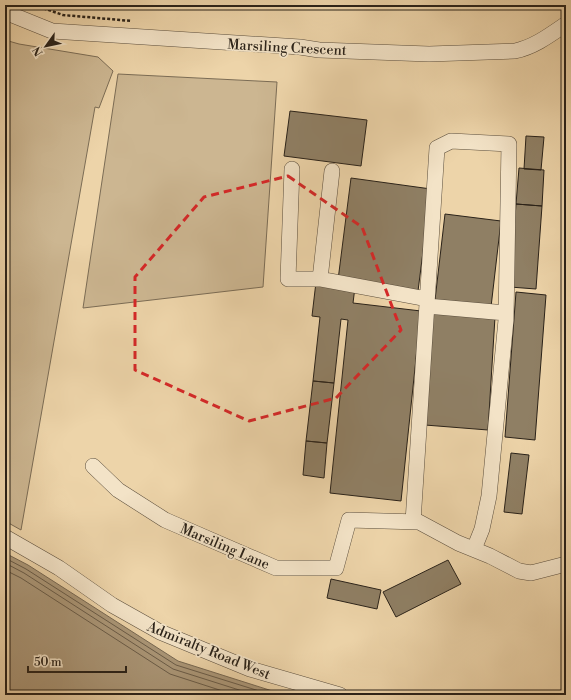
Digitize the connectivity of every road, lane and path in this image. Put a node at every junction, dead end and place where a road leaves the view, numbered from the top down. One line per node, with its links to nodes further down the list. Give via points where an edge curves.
1 (34, 5): 3 (path, via 63,15)
2 (5, 12): 4 (street, Marsiling Crescent, via 52,31 319,50 429,54 525,49)
3 (133, 21)
4 (566, 24)
5 (292, 169): 7 (street, via 288,279)
6 (332, 171): 7 (street)
7 (320, 279): 8 (street)
8 (427, 302): 9 (street); 9 (street, via 437,148 451,141 509,144); 11 (street)
9 (506, 313): 13 (street, via 489,496 482,529)
10 (92, 466): 11 (street, Marsiling Lane, via 118,490 165,520 276,568 336,568 349,520)
11 (413, 522): 13 (street, Marsiling Lane, via 419,522)
12 (5, 537): 15 (street, Admiralty Road West, via 59,568 112,605 160,632 250,669)
13 (474, 550): 14 (street, Marsiling Lane, via 519,571 531,572)
14 (566, 564)
15 (340, 695)
16 (467, 695): 17 (path)
17 (470, 695)

